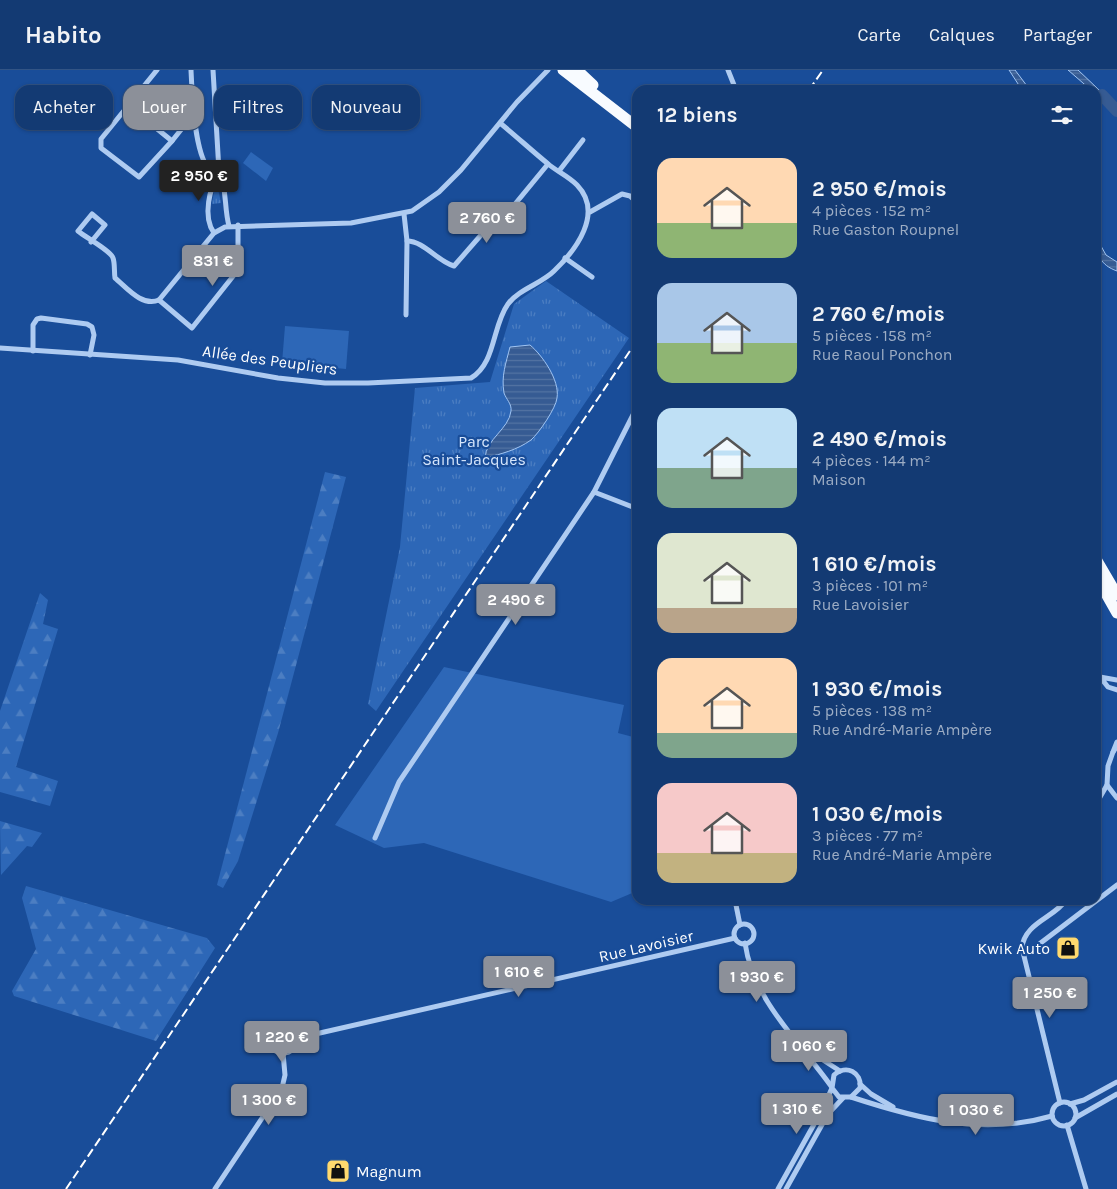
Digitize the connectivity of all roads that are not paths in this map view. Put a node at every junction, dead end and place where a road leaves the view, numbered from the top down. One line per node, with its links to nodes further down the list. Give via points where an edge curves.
1 (158, 70): 9 (street)
2 (192, 70): 10 (street)
3 (213, 70): 22 (street)
4 (548, 70): 14 (street)
5 (556, 70): 6 (main road)
6 (562, 70): 15 (main road)
7 (577, 70): 13 (main road)
8 (728, 70): 11 (street)
9 (146, 85)
10 (193, 85)
11 (734, 85)
12 (123, 113): 20 (street, via 101,139 101,148 137,177 142,176)
13 (632, 115)
14 (500, 123): 21 (street); 26 (street, via 439,192)
15 (632, 123)
16 (158, 130): 20 (street)
17 (181, 130): 20 (street)
18 (197, 130): 22 (street, via 205,165)
19 (583, 140): 23 (street)
20 (172, 141)
21 (548, 164): 23 (street); 30 (street, via 506,215 488,227 454,266 442,262 417,242)
22 (219, 171): 28 (street); 29 (street, via 210,193 209,222)
23 (559, 171): 25 (street, via 582,191)
24 (632, 198): 25 (street, via 622,194)
25 (590, 212): 32 (street, Allée des Peupliers, via 586,226)
26 (404, 214): 27 (street, via 351,223); 30 (street)
27 (238, 225): 28 (street); 34 (street, via 238,270 192,328)
28 (230, 226): 29 (street)
29 (214, 233): 34 (street)
30 (407, 241): 35 (street)
31 (91, 242): 31 (street, via 78,231 92,214 105,225); 34 (street, via 114,258 115,278 141,300 152,303)
32 (565, 258): 33 (street); 38 (street, Allée des Peupliers, via 543,280 508,304 483,366 477,374 466,379 316,382 178,360)
33 (592, 277)
34 (159, 300)
35 (406, 314)
36 (0, 348): 37 (street, Allée des Peupliers)
37 (33, 351): 38 (street, Allée des Peupliers); 38 (street, via 33,325 37,318 41,318 91,325 94,335)
38 (90, 355)
39 (632, 417): 40 (street)
40 (594, 492): 41 (street); 56 (street, via 399,782)
41 (632, 507)
42 (1101, 568): 44 (main road)
43 (1101, 585): 45 (main road)
44 (1117, 595)
45 (1117, 613)
46 (1101, 677): 48 (street)
47 (1101, 679): 49 (street, via 1108,687)
48 (1117, 680)
49 (1117, 690)
50 (1117, 742): 52 (street)
51 (1117, 746): 52 (street)
52 (1112, 752): 53 (street)
53 (1107, 785): 54 (street); 55 (street)
54 (1101, 795)
55 (1117, 798)
56 (375, 838)
57 (1117, 885): 58 (street)
58 (1101, 897)
59 (736, 905): 62 (street)
60 (1060, 905): 65 (street, via 1027,933)
61 (1091, 905): 65 (street, via 1034,948)
62 (740, 925): 63 (street, via 734,932); 64 (street, via 750,926 753,931 751,940)
63 (735, 938): 64 (street); 66 (street, Rue Lavoisier)
64 (745, 943): 67 (street, via 752,969 768,1002)
65 (1022, 948): 76 (street)
66 (298, 1038): 68 (street, via 294,1049); 68 (street, via 295,1030 288,1026 280,1025 273,1029 269,1036 270,1044 275,1051)
67 (801, 1046): 69 (street); 72 (street)
68 (283, 1053): 82 (street, via 285,1075 282,1088)
69 (840, 1070): 71 (street, via 855,1072); 72 (street, via 834,1075)
70 (1117, 1082): 77 (street)
71 (860, 1084): 74 (street); 78 (street)
72 (831, 1087): 75 (street, via 836,1095); 83 (street, via 822,1110)
73 (1117, 1094): 80 (street)
74 (852, 1097): 75 (street); 78 (street)
75 (843, 1098): 84 (street, via 828,1114)
76 (1060, 1103): 77 (street); 79 (street)
77 (1070, 1104): 80 (street, via 1074,1109)
78 (900, 1111): 79 (street, via 935,1121 974,1126 1006,1125)
79 (1052, 1116): 81 (street, via 1056,1122)
80 (1074, 1119): 81 (street)
81 (1066, 1125): 85 (street)
82 (215, 1189)
83 (778, 1189)
84 (786, 1189)
85 (1086, 1189)

